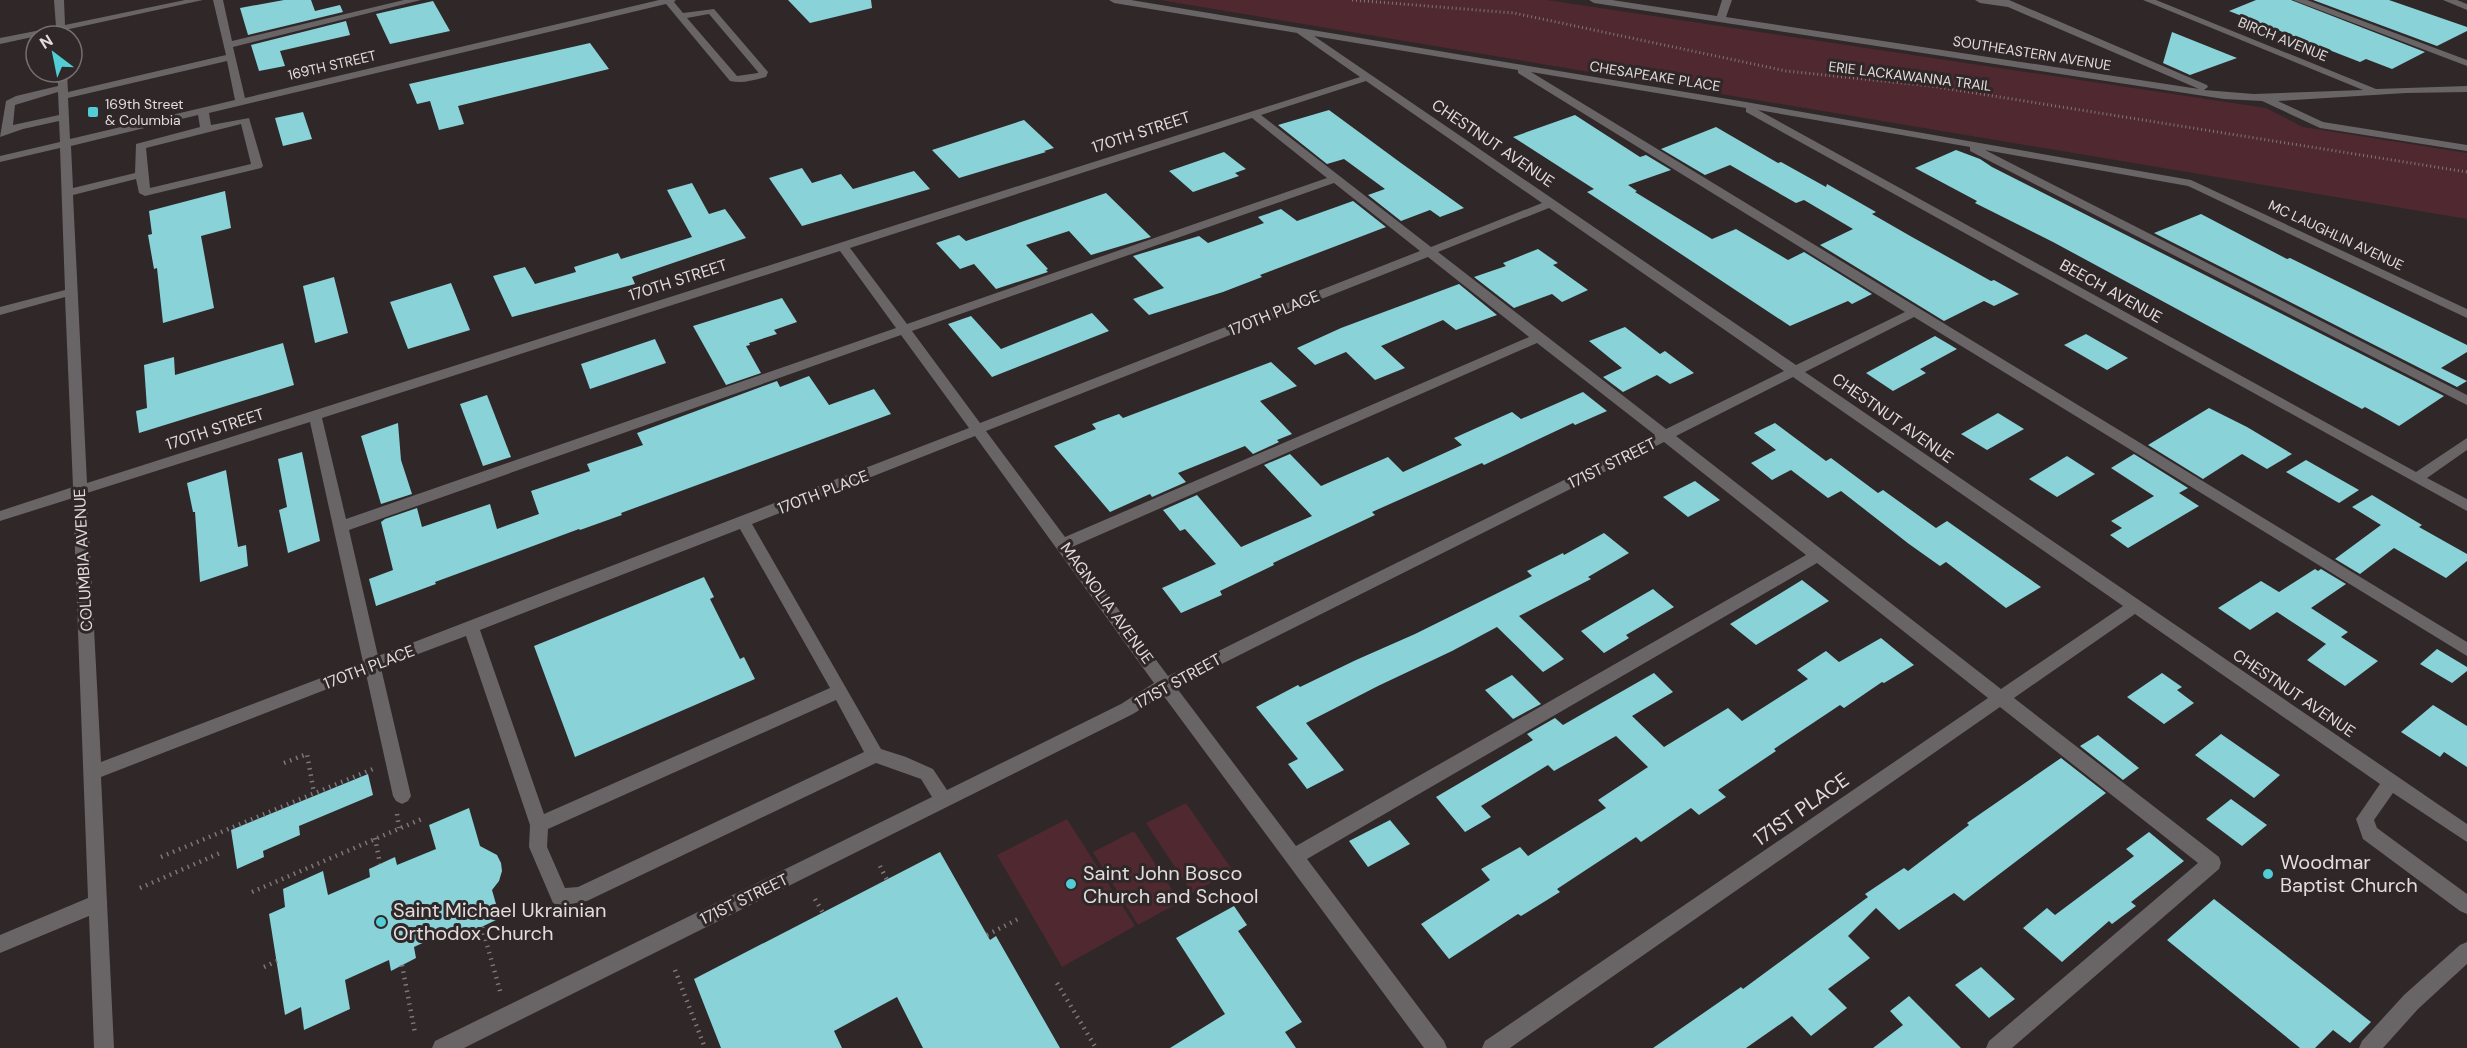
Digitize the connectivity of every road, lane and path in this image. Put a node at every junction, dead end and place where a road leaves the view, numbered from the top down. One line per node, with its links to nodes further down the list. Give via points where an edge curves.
1 (59, 0): 21 (street)
2 (198, 0): 22 (street)
3 (218, 0): 26 (street)
4 (416, 0): 26 (street)
5 (670, 0): 16 (street, 169TH STREET); 19 (street)
6 (1114, 0): 23 (street, CHESAPEAKE PLACE)
7 (1352, 0): 48 (path, ERIE LACKAWANNA TRAIL, via 1514,13 1786,71 1941,88)
8 (1594, 0): 15 (street, SOUTHEASTERN AVENUE)
9 (1727, 0): 20 (street)
10 (1980, 0): 17 (street)
11 (2001, 0): 17 (street)
12 (2148, 0): 33 (street, BIRCH AVENUE)
13 (2298, 0): 28 (street)
14 (2448, 0): 18 (street)
15 (1616, 2): 20 (street, SOUTHEASTERN AVENUE)
16 (646, 3): 37 (street, 169TH STREET)
17 (2012, 4): 35 (street)
18 (2467, 7)
19 (681, 16): 19 (street, via 734,79 762,75 711,11)
20 (1720, 20): 35 (street, SOUTHEASTERN AVENUE)
21 (60, 24)
22 (84, 26)
23 (1300, 31): 29 (street, CHESAPEAKE PLACE); 30 (street, CHESTNUT AVENUE)
24 (24, 37): 25 (street)
25 (0, 41)
26 (228, 45): 27 (street)
27 (231, 57): 34 (street); 37 (street)
28 (2467, 63)
29 (1514, 66): 38 (street, CHESAPEAKE PLACE); 58 (street)
30 (1366, 78): 40 (street, 170TH STREET); 53 (street, CHESTNUT AVENUE)
31 (63, 84): 34 (street, COLUMBIA AVENUE)
32 (2467, 89): 33 (street, SOUTHEASTERN AVENUE)
33 (2375, 91): 36 (street, SOUTHEASTERN AVENUE)
34 (63, 92): 41 (street, COLUMBIA AVENUE); 43 (street, via 9,103)
35 (2224, 96): 36 (street, SOUTHEASTERN AVENUE)
36 (2265, 98): 46 (street, via 2320,125)
37 (241, 102): 39 (street, 169TH STREET)
38 (1740, 104): 44 (street, CHESAPEAKE PLACE); 68 (street, BEECH AVENUE)
39 (203, 111): 42 (street); 45 (street, 169TH STREET)
40 (1252, 114): 50 (street); 54 (street, 170TH STREET)
41 (64, 117): 43 (street); 45 (street, COLUMBIA AVENUE)
42 (206, 129): 49 (street, via 140,146); 49 (street, via 245,120 257,166 145,193)
43 (4, 132)
44 (1961, 142): 51 (street, CHESAPEAKE PLACE); 63 (street)
45 (65, 143): 47 (street, 169TH STREET); 52 (street, COLUMBIA AVENUE)
46 (2467, 148)
47 (0, 155)
48 (2467, 172)
49 (141, 175): 52 (street)
50 (1334, 178): 55 (street); 60 (street)
51 (2192, 183): 59 (street, MC LAUGHLIN AVENUE)
52 (67, 193): 56 (street, COLUMBIA AVENUE)
53 (1550, 204): 55 (street, 170TH PLACE); 62 (street, CHESTNUT AVENUE)
54 (842, 245): 60 (street, MAGNOLIA AVENUE); 64 (street, 170TH STREET)
55 (1428, 253): 61 (street); 65 (street, 170TH PLACE)
56 (71, 292): 57 (street); 69 (street, COLUMBIA AVENUE)
57 (0, 311)
58 (1914, 312): 62 (street, 171ST STREET); 78 (street)
59 (2467, 314)
60 (905, 331): 65 (street, MAGNOLIA AVENUE); 73 (street)
61 (1537, 338): 66 (street); 74 (street)
62 (1795, 372): 66 (street, 171ST STREET); 76 (street, CHESTNUT AVENUE)
63 (2467, 401)
64 (315, 414): 69 (street, 170TH STREET); 73 (street)
65 (979, 429): 72 (street, 170TH PLACE); 74 (street, MAGNOLIA AVENUE)
66 (1664, 437): 75 (street); 80 (street, 171ST STREET)
67 (2467, 443): 68 (street)
68 (2417, 478): 70 (street, BEECH AVENUE)
69 (80, 490): 71 (street, 170TH STREET); 86 (street, COLUMBIA AVENUE)
70 (2467, 506)
71 (0, 516)
72 (744, 523): 77 (street, 170TH PLACE); 81 (street)
73 (340, 527): 79 (street)
74 (1064, 544): 80 (street, MAGNOLIA AVENUE)
75 (1816, 556): 82 (street); 97 (street)
76 (2134, 606): 82 (street, 171ST PLACE); 87 (street, CHESTNUT AVENUE)
77 (471, 628): 79 (street, 170TH PLACE); 92 (street)
78 (2467, 650)
79 (372, 666): 84 (street); 86 (street, 170TH PLACE)
80 (1167, 684): 90 (street, 171ST STREET, via 1127,709); 97 (street, MAGNOLIA AVENUE)
81 (840, 691): 83 (street); 92 (street)
82 (1999, 699): 124 (street, 171ST PLACE); 125 (street, via 2212,863)
83 (875, 755): 90 (street, via 927,774); 92 (street, via 580,895 560,897 538,847)
84 (393, 761): 88 (path); 89 (street)
85 (284, 763): 88 (path, via 307,754)
86 (92, 773): 104 (street, COLUMBIA AVENUE)
87 (2391, 782): 93 (street, CHESTNUT AVENUE); 105 (street, via 2365,819 2369,833)
88 (315, 793): 96 (path)
89 (402, 796)
90 (944, 800): 120 (street, 171ST STREET)
91 (424, 818): 94 (path)
92 (539, 825)
93 (2467, 834)
94 (375, 838): 98 (path); 102 (path)
95 (220, 853): 101 (path)
96 (161, 857)
97 (1294, 857): 123 (street, MAGNOLIA AVENUE)
98 (380, 864)
99 (880, 866): 100 (path)
100 (887, 880)
101 (140, 888)
102 (252, 892)
103 (815, 899): 106 (path)
104 (98, 903): 110 (street); 119 (street, COLUMBIA AVENUE)
105 (2467, 905)
106 (823, 913)
107 (1020, 918): 109 (path)
108 (482, 927): 117 (path)
109 (987, 935)
110 (0, 944)
111 (2467, 951): 126 (street, via 2411,1002)
112 (277, 961): 114 (path)
113 (402, 965): 118 (path)
114 (264, 967)
115 (675, 970): 121 (path)
116 (1056, 982): 122 (path)
117 (500, 991)
118 (415, 1033)
119 (104, 1048)
120 (442, 1048)
121 (705, 1048)
122 (1096, 1048)
123 (1437, 1048)
124 (1492, 1048)
125 (1996, 1048)
126 (2369, 1048)

